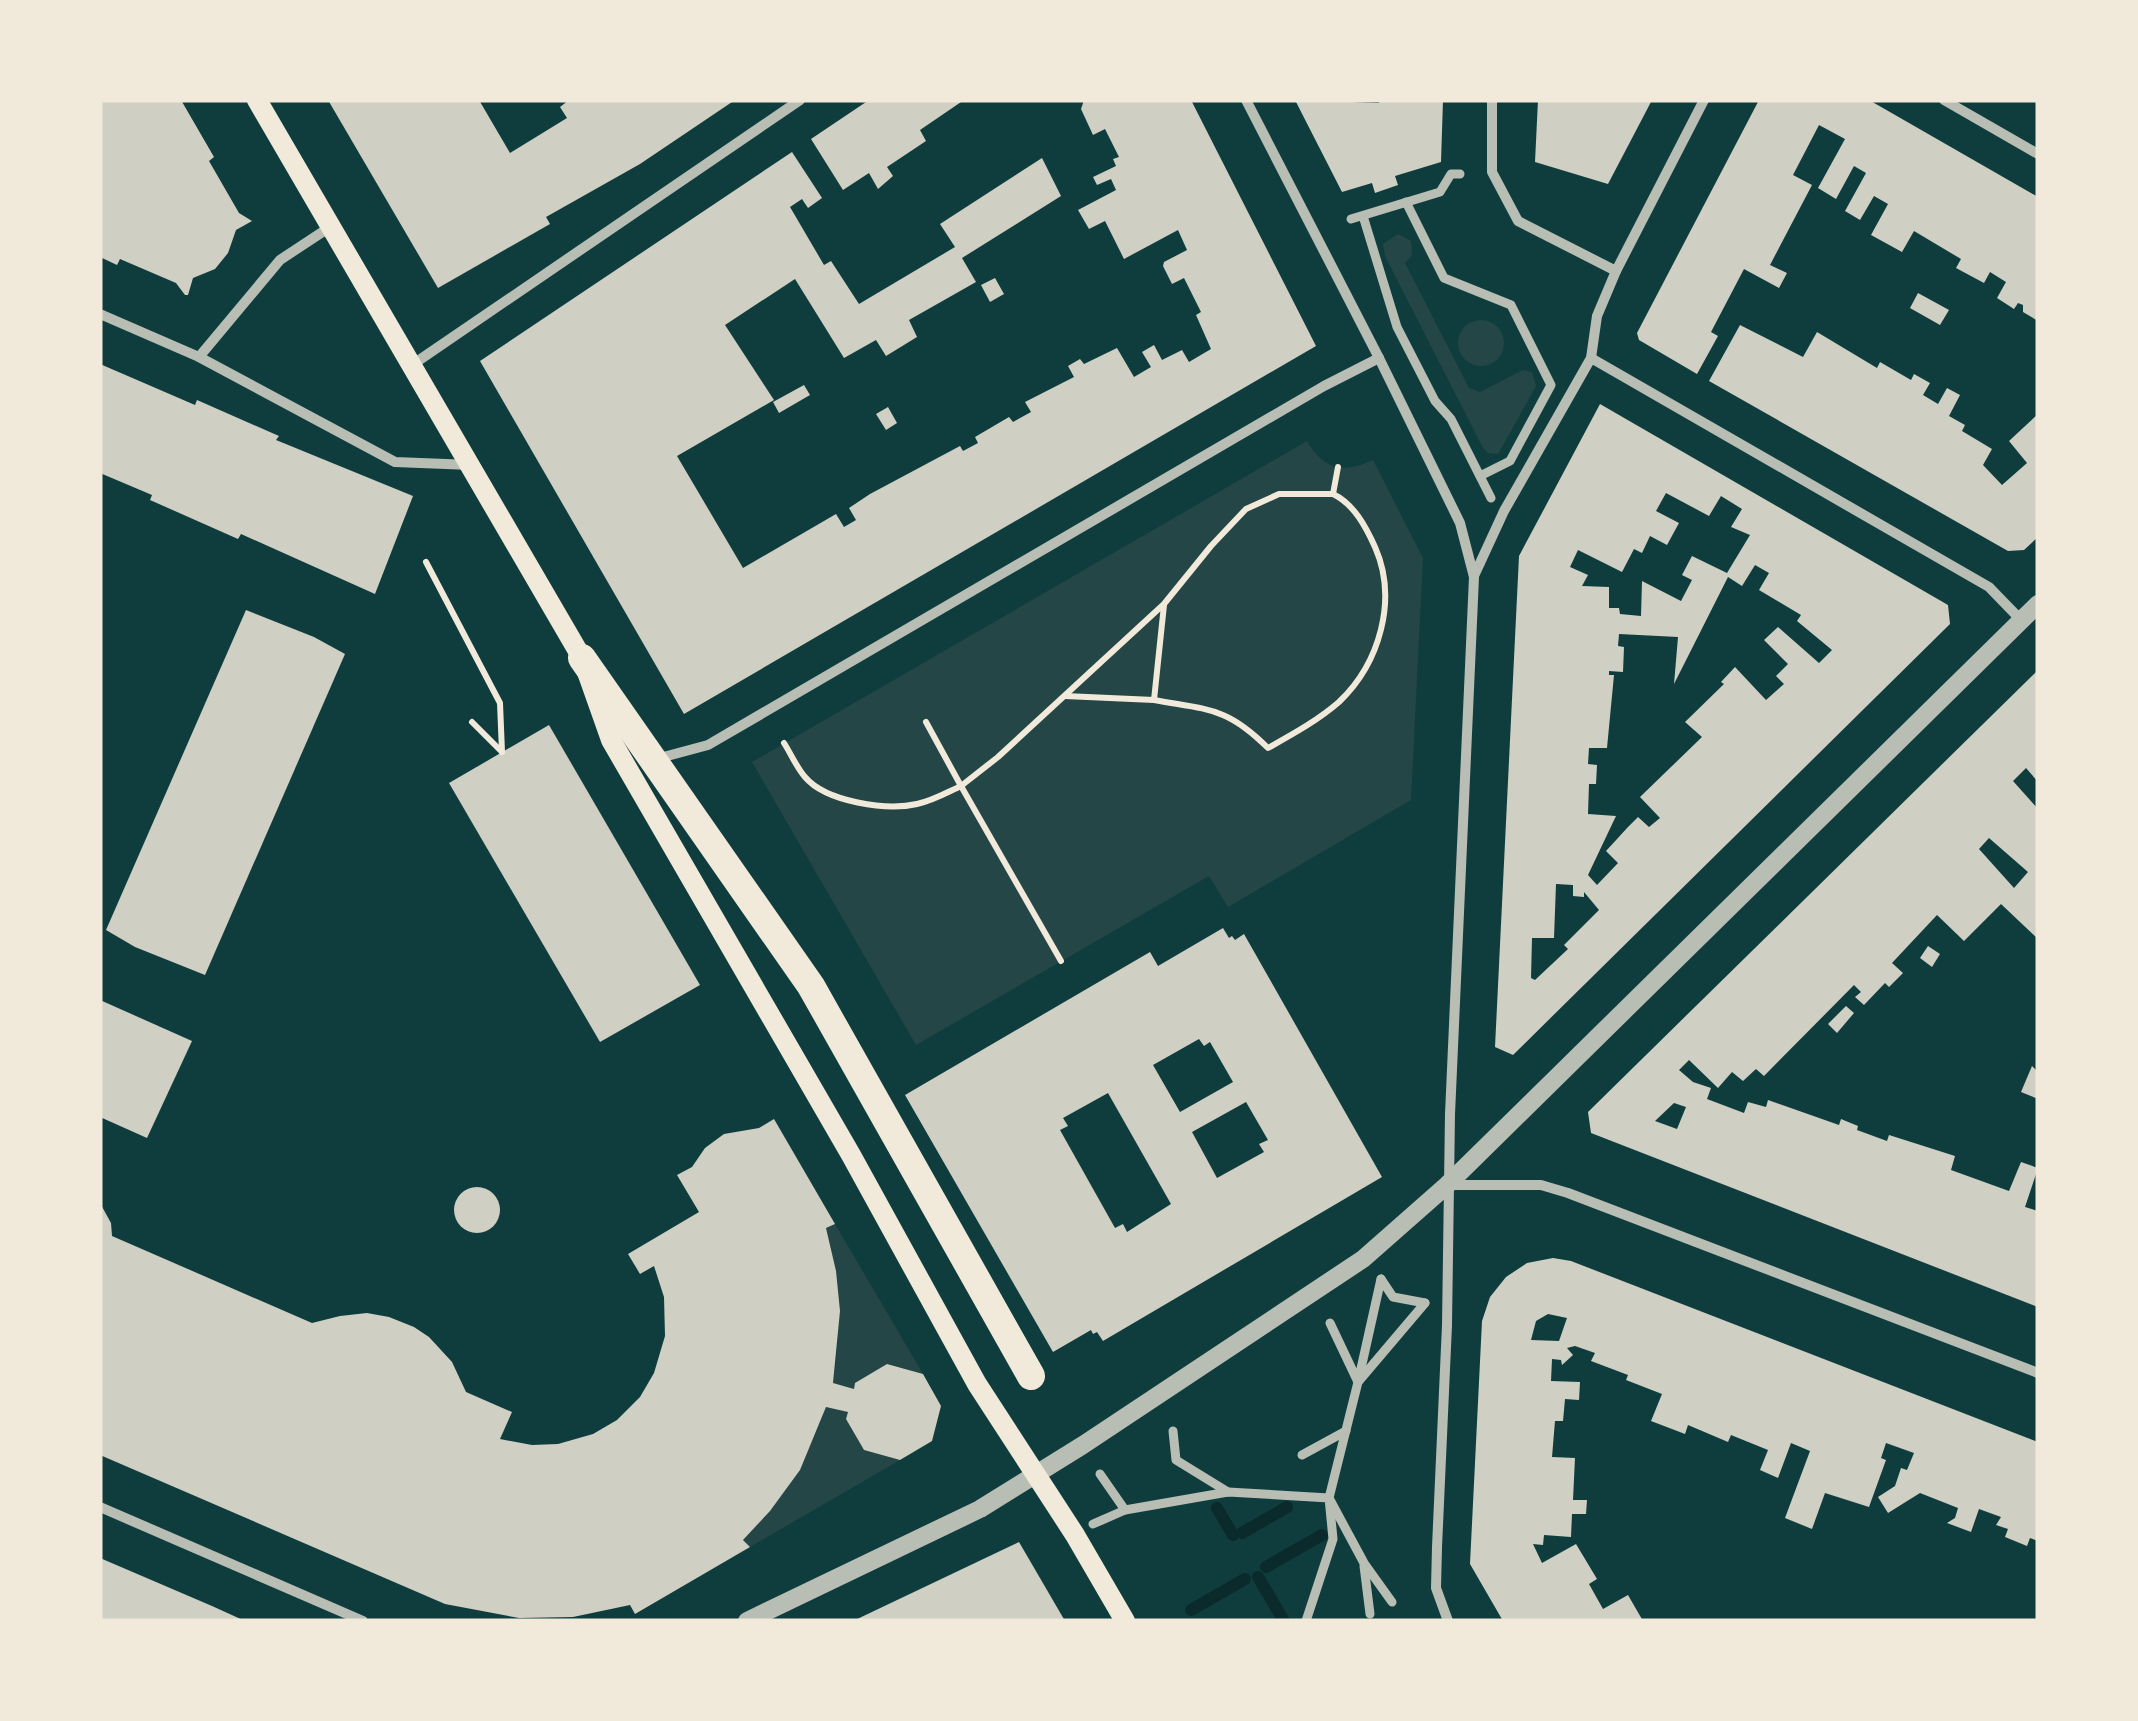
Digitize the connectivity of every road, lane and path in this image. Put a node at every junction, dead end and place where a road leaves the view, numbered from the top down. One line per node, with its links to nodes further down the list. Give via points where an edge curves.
1 (257, 100): 12 (main road)
2 (800, 100): 18 (street)
3 (1246, 100): 16 (street)
4 (1492, 100): 13 (street, via 1492,172 1518,221)
5 (1704, 100): 13 (street)
6 (1944, 100): 7 (street)
7 (2038, 154)
8 (1460, 174): 9 (street, via 1450,174 1440,192)
9 (1406, 202): 10 (street); 21 (street, via 1444,278 1511,305 1551,385 1510,461)
10 (1362, 216): 11 (street); 21 (street, via 1398,327)
11 (1351, 219)
12 (330, 227): 15 (street, via 280,260); 18 (main road)
13 (1616, 270): 17 (street, via 1597,316)
14 (100, 314): 15 (street)
15 (199, 358): 19 (street, via 396,462)
16 (1379, 358): 25 (street, via 1460,523); 35 (street, via 708,745)
17 (1591, 358): 25 (street, via 1504,510); 28 (street, via 1989,587)
18 (412, 365): 19 (main road)
19 (472, 465): 29 (main road)
20 (1338, 467): 22 (path)
21 (1480, 476): 23 (street)
22 (1332, 494): 26 (path, via 1279,494 1246,509); 31 (path, via 1369,533 1387,598 1368,662 1342,699 1268,748 1242,722 1216,711)
23 (1491, 498)
24 (426, 562): 32 (path, via 500,704 502,752)
25 (1474, 577): 38 (street)
26 (1164, 604): 30 (path); 31 (path)
27 (2038, 604): 28 (street)
28 (2020, 619): 38 (street)
29 (582, 658): 35 (highway); 46 (main road, via 611,740 977,1384)
30 (1065, 696): 31 (path); 36 (path)
31 (1154, 700)
32 (472, 722)
33 (926, 722): 36 (path)
34 (784, 743): 36 (path, via 805,777 838,797 914,805)
35 (654, 759): 41 (highway, via 811,986)
36 (960, 786): 37 (path)
37 (1062, 961)
38 (1447, 1185): 40 (street, via 1541,1185 1568,1193); 46 (street, via 1364,1259); 60 (street, via 1436,1588)
39 (1330, 1323): 42 (street)
40 (2038, 1374)
41 (1031, 1376)
42 (1358, 1382): 42 (street, via 1370,1331 1382,1279 1393,1298 1425,1303); 44 (street)
43 (1173, 1430): 48 (street, via 1176,1460)
44 (1346, 1431): 45 (street); 49 (street)
45 (1302, 1456)
46 (1036, 1474): 57 (street, via 980,1509); 58 (main road)
47 (1100, 1474): 51 (street)
48 (1228, 1492): 49 (street); 51 (street)
49 (1329, 1498): 53 (street); 59 (street, via 1332,1539)
50 (100, 1507): 56 (street)
51 (1126, 1510): 52 (street)
52 (1093, 1524)
53 (1364, 1563): 54 (street); 55 (street)
54 (1392, 1602)
55 (1370, 1614)
56 (363, 1621)
57 (747, 1621)
58 (1124, 1621)
59 (1306, 1621)
60 (1448, 1621)

